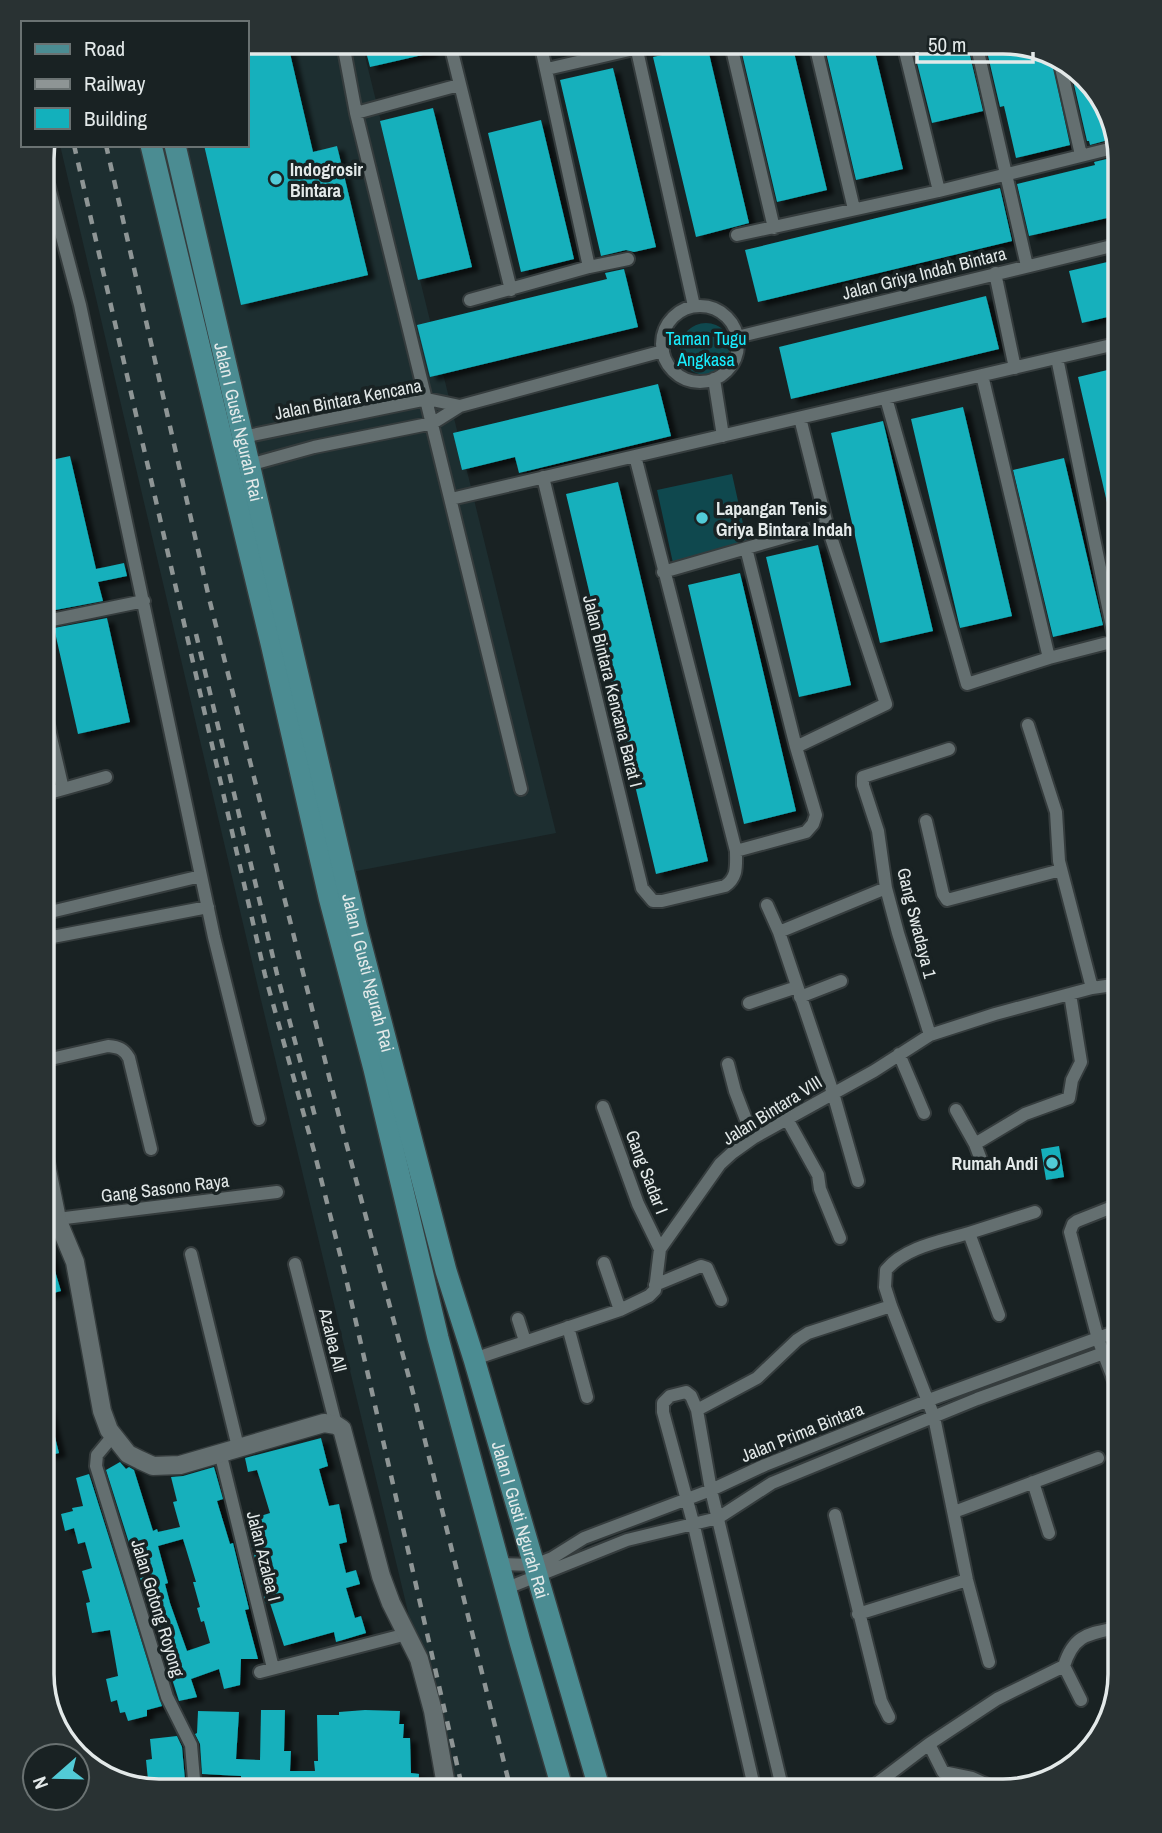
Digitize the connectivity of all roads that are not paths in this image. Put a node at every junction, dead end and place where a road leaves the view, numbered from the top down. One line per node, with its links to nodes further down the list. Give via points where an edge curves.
1 (345, 54): 13 (street)
2 (452, 54): 12 (street)
3 (543, 54): 10 (street)
4 (610, 54): 10 (street)
5 (641, 54): 33 (street)
6 (733, 54): 22 (street)
7 (817, 54): 21 (street)
8 (906, 54): 19 (street)
9 (979, 54): 18 (street)
10 (547, 69): 27 (street)
11 (1062, 73): 17 (street)
12 (459, 85): 13 (street); 31 (street)
13 (356, 113): 42 (street)
14 (151, 147): 30 (main road, Jalan I Gusti Ngurah Rai)
15 (176, 147): 28 (main road, Jalan I Gusti Ngurah Rai)
16 (1107, 149): 17 (street)
17 (1081, 155): 18 (street)
18 (1006, 173): 19 (street); 26 (street)
19 (939, 191): 21 (street)
20 (54, 206): 57 (street)
21 (854, 209): 22 (street)
22 (774, 228): 23 (street)
23 (737, 235)
24 (1108, 247): 26 (street, Jalan Griya Indah Bintara)
25 (628, 259): 27 (street)
26 (1027, 266): 29 (street, Jalan Griya Indah Bintara)
27 (589, 267): 31 (street)
28 (206, 269): 30 (main road); 48 (main road, Jalan I Gusti Ngurah Rai)
29 (995, 273): 34 (street, Jalan Griya Indah Bintara); 38 (street)
30 (183, 274): 60 (main road, Jalan I Gusti Ngurah Rai)
31 (512, 290): 32 (street)
32 (470, 300)
33 (694, 306): 34 (street, via 717,309); 36 (street, via 673,317 666,328)
34 (737, 337): 40 (street, via 733,362)
35 (1108, 346): 37 (street)
36 (663, 351): 40 (street, via 668,364 688,380); 43 (street, Jalan Bintara Kencana)
37 (1057, 358): 38 (street); 58 (street)
38 (1015, 368): 39 (street)
39 (982, 375): 41 (street); 62 (street)
40 (714, 379): 47 (street)
41 (886, 398): 44 (street); 62 (street, via 967,684)
42 (427, 399): 43 (street, Jalan Bintara Kencana); 45 (street, Jalan Bintara Kencana); 46 (street)
43 (460, 406): 46 (street, Jalan Bintara Kencana)
44 (800, 418): 47 (street); 54 (street)
45 (308, 423): 48 (street, Jalan Bintara Kencana); 49 (street)
46 (433, 423): 49 (street, Jalan Bintara Kencana); 53 (street)
47 (723, 436): 50 (street)
48 (243, 437): 51 (main road, Jalan I Gusti Ngurah Rai)
49 (314, 447): 51 (street, Jalan Bintara Kencana)
50 (635, 456): 52 (street); 56 (street)
51 (249, 464): 60 (main road, Jalan I Gusti Ngurah Rai)
52 (543, 477): 53 (street); 72 (street, Jalan Bintara Kencana Barat I, via 642,888 653,901 662,901 724,886 735,874)
53 (451, 499): 69 (street)
54 (828, 524): 55 (street); 64 (street, via 886,704)
55 (746, 548): 56 (street); 64 (street)
56 (663, 572): 72 (street)
57 (144, 601): 59 (street); 74 (street)
58 (1108, 607)
59 (54, 620)
60 (280, 641): 125 (main road, Jalan I Gusti Ngurah Rai, via 446,1271); 144 (main road, Jalan I Gusti Ngurah Rai, via 329,897 438,1338)
61 (1108, 643): 62 (street)
62 (1049, 658)
63 (1028, 725): 73 (street, via 1056,812)
64 (796, 747): 72 (street, via 814,805 814,824 806,832)
65 (949, 749): 75 (street, Gang Swadaya 1, via 863,777 878,831)
66 (54, 750): 68 (street)
67 (106, 777): 68 (street)
68 (63, 789): 70 (street)
69 (521, 789)
70 (54, 792)
71 (926, 821): 73 (street, via 947,900)
72 (736, 851)
73 (1061, 870): 83 (street)
74 (201, 876): 77 (street); 78 (street)
75 (886, 888): 79 (street); 87 (street, Gang Swadaya 1)
76 (767, 905): 79 (street)
77 (208, 907): 80 (street); 95 (street)
78 (54, 911)
79 (779, 932): 84 (street)
80 (54, 937)
81 (841, 981): 84 (street)
82 (1108, 986): 83 (street, Jalan Bintara VIII)
83 (1092, 988): 85 (street, Jalan Bintara VIII)
84 (799, 992): 86 (street); 91 (street)
85 (1070, 994): 87 (street, Jalan Bintara VIII); 98 (street, via 1081,1062 1071,1094)
86 (749, 1003)
87 (930, 1035): 88 (street, Jalan Bintara VIII)
88 (899, 1054): 91 (street, Jalan Bintara VIII); 94 (street)
89 (54, 1058): 99 (street, via 108,1046 125,1051)
90 (728, 1063): 97 (street)
91 (833, 1093): 96 (street, Jalan Bintara VIII); 101 (street)
92 (603, 1107): 109 (street, Gang Sadar I, via 638,1204)
93 (956, 1110): 98 (street)
94 (924, 1113)
95 (259, 1119)
96 (787, 1119): 97 (street, Jalan Bintara VIII); 108 (street, via 818,1175)
97 (754, 1138): 109 (street, Jalan Bintara VIII, via 720,1164)
98 (975, 1144): 100 (street)
99 (151, 1149)
100 (983, 1165)
101 (858, 1181)
102 (276, 1192): 106 (street, Gang Sasono Raya)
103 (54, 1205): 106 (street)
104 (1108, 1209): 121 (street, via 1070,1228)
105 (1035, 1212): 107 (street)
106 (57, 1219): 132 (street, via 75,1262 102,1411)
107 (969, 1233): 115 (street, via 918,1249 891,1265 884,1278); 117 (street)
108 (839, 1238)
109 (660, 1249): 113 (street, Jalan Bintara VIII)
110 (191, 1254): 133 (street)
111 (604, 1263): 116 (street)
112 (295, 1264): 131 (street, Azalea All)
113 (655, 1285): 114 (street, via 701,1266 707,1268); 116 (street, via 649,1296)
114 (721, 1300)
115 (891, 1307): 128 (street); 129 (street, via 808,1333 757,1378)
116 (620, 1310): 119 (street)
117 (999, 1315)
118 (518, 1318): 122 (street)
119 (568, 1327): 122 (street); 127 (street)
120 (1108, 1335): 121 (street, Jalan Prima Bintara)
121 (1098, 1339): 124 (street); 128 (street, Jalan Prima Bintara)
122 (525, 1342): 125 (street)
123 (1108, 1352): 124 (street, Jalan Prima Bintara)
124 (1103, 1354): 126 (street); 130 (street, Jalan Prima Bintara)
125 (474, 1359): 145 (main road, Jalan I Gusti Ngurah Rai)
126 (1108, 1366)
127 (587, 1397)
128 (929, 1400): 130 (street); 137 (street, Jalan Prima Bintara)
129 (696, 1410): 137 (street); 138 (street, via 686,1392 663,1403)
130 (934, 1417): 139 (street); 141 (street, Jalan Prima Bintara, via 772,1483)
131 (336, 1424): 133 (street, via 324,1423); 150 (street, via 342,1429 381,1576)
132 (112, 1437): 134 (street, via 128,1454 153,1466 180,1465); 156 (street, Jalan Gotong Royong, via 97,1455 96,1466 167,1697 191,1745)
133 (238, 1447): 134 (street)
134 (220, 1452): 150 (street, Jalan Azalea I, via 267,1670)
135 (1098, 1458): 136 (street)
136 (1033, 1482): 139 (street); 143 (street)
137 (711, 1490): 138 (street, Jalan Prima Bintara); 141 (street)
138 (687, 1498): 142 (street); 145 (street, Jalan Prima Bintara, via 584,1538)
139 (954, 1512): 146 (street)
140 (835, 1515): 148 (street)
141 (719, 1518): 142 (street, Jalan Prima Bintara); 161 (street)
142 (694, 1526): 145 (street, Jalan Prima Bintara, via 628,1540); 160 (street)
143 (1049, 1533)
144 (500, 1564): 145 (street, Jalan Prima Bintara); 147 (main road, Jalan I Gusti Ngurah Rai)
145 (536, 1570): 147 (street, Jalan Prima Bintara); 159 (main road, Jalan I Gusti Ngurah Rai)
146 (967, 1580): 148 (street); 151 (street)
147 (507, 1588): 158 (main road, Jalan I Gusti Ngurah Rai)
148 (858, 1614): 154 (street)
149 (1108, 1630): 152 (street, via 1076,1641)
150 (407, 1634): 157 (street, via 419,1658 433,1711)
151 (989, 1662)
152 (1064, 1666): 153 (street); 155 (street, via 997,1699)
153 (1081, 1700)
154 (889, 1717)
155 (929, 1744): 162 (street); 163 (street, via 943,1772)
156 (194, 1779)
157 (445, 1779)
158 (560, 1779)
159 (597, 1779)
160 (752, 1779)
161 (780, 1779)
162 (883, 1779)
163 (974, 1779)

